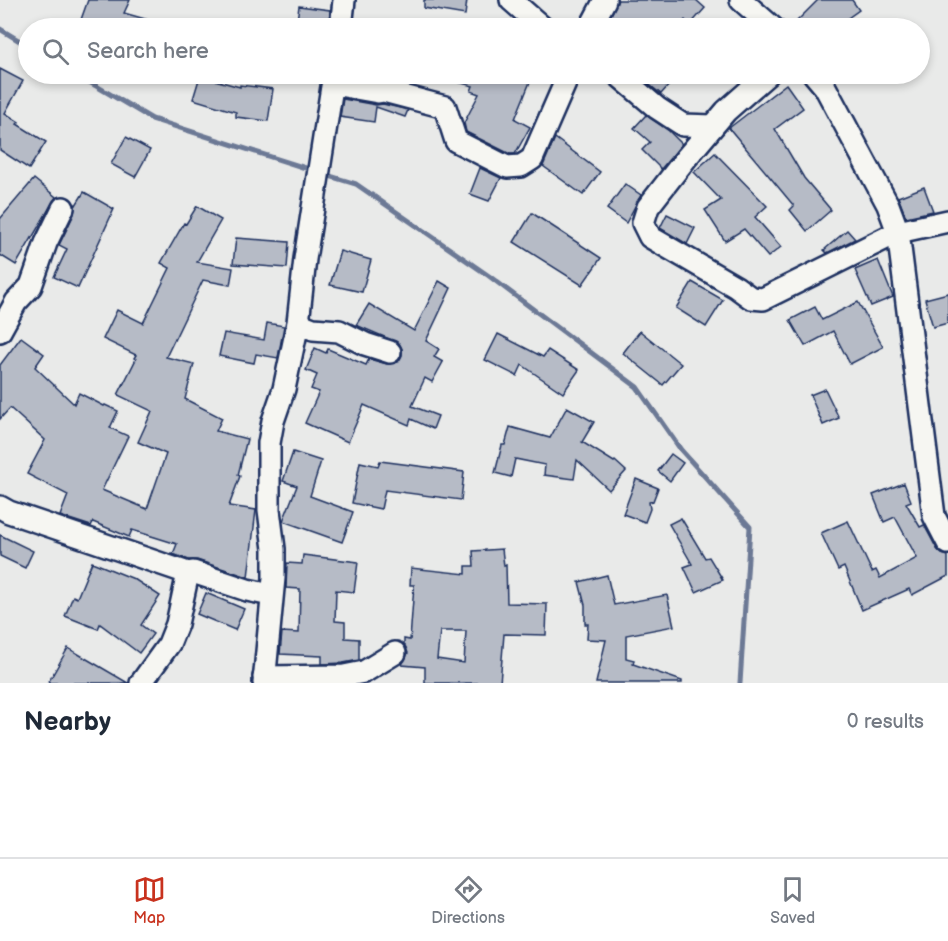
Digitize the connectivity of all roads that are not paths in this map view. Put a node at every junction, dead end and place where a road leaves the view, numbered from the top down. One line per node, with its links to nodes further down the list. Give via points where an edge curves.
1 (344, 0): 5 (street)
2 (511, 0): 6 (street)
3 (605, 0): 7 (street)
4 (743, 1): 8 (street)
5 (342, 18)
6 (532, 18)
7 (595, 18)
8 (762, 18)
9 (333, 84): 19 (street)
10 (351, 84): 11 (street, via 445,106 456,141 507,167 521,166 532,159)
11 (565, 84)
12 (629, 84): 15 (street, via 683,125)
13 (757, 84): 15 (street)
14 (822, 84): 18 (street, via 888,205)
15 (713, 126): 18 (street, via 648,207 643,223 650,237 751,298 763,299)
16 (63, 208): 20 (street, via 31,286 16,302)
17 (948, 221): 18 (street)
18 (898, 232): 23 (street, via 934,516)
19 (298, 323): 21 (street, via 313,329 339,331); 25 (street, via 269,443)
20 (0, 331)
21 (390, 352)
22 (0, 507): 24 (street)
23 (948, 543)
24 (188, 573): 25 (street); 28 (street, via 169,644)
25 (272, 595): 27 (street)
26 (395, 653): 27 (street, via 364,672)
27 (264, 680)
28 (141, 683)

